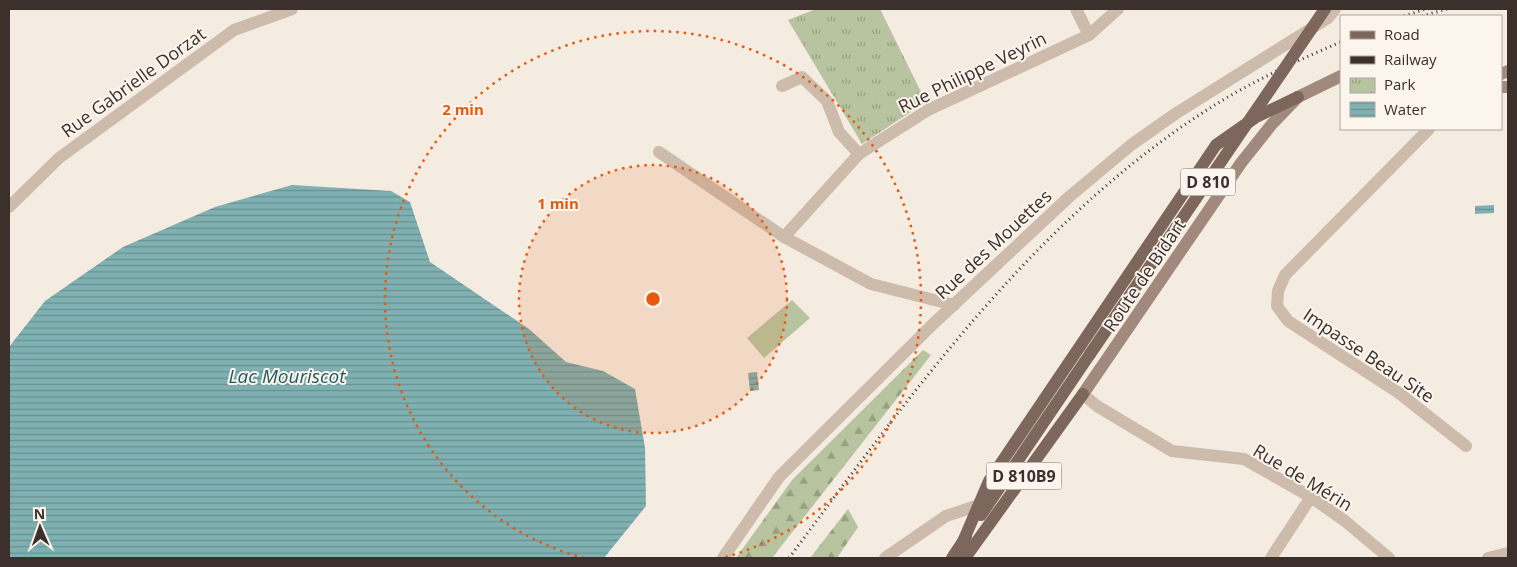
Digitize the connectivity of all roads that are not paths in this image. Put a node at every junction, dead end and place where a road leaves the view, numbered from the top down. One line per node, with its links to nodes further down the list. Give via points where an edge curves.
1 (292, 9): 13 (street, Rue Gabrielle Dorzat, via 234,30 59,158)
2 (1076, 9): 6 (street)
3 (1118, 9): 6 (street, Rue Philippe Veyrin)
4 (1325, 9): 20 (main road, D 810, bridge)
5 (1334, 9): 15 (street, Rue des Mouettes, via 1328,18 1131,145 1069,196)
6 (1089, 35): 12 (street, Rue Philippe Veyrin, via 928,110)
7 (1340, 76): 9 (main road, Route de Bidart / D 810B9)
8 (782, 86): 12 (street, via 802,77 827,101 839,132)
9 (1298, 97): 16 (main road, Route de Bidart / D 810B9, via 1241,163); 19 (main road, via 1256,117 1216,145 1032,415 989,481)
10 (1428, 130): 17 (street, Impasse Beau Site, via 1285,275 1278,291 1277,306 1288,321 1399,393)
11 (659, 152): 14 (street)
12 (858, 154): 14 (street, Rue Philippe Veyrin)
13 (9, 207)
14 (784, 237): 15 (street, via 871,284)
15 (954, 305): 22 (street, Rue des Mouettes, via 779,477)
16 (1084, 394): 18 (street, Rue de Mérin, via 1172,451 1244,459); 25 (main road, D 810B9)
17 (1466, 446)
18 (1311, 498): 26 (street); 27 (street, Rue de Mérin)
19 (980, 505): 20 (main road); 23 (street, via 946,516)
20 (962, 544): 24 (main road, D 810)
21 (1508, 553): 28 (street)
22 (723, 558)
23 (885, 558)
24 (952, 558)
25 (965, 558)
26 (1271, 558)
27 (1389, 558)
28 (1488, 558)

